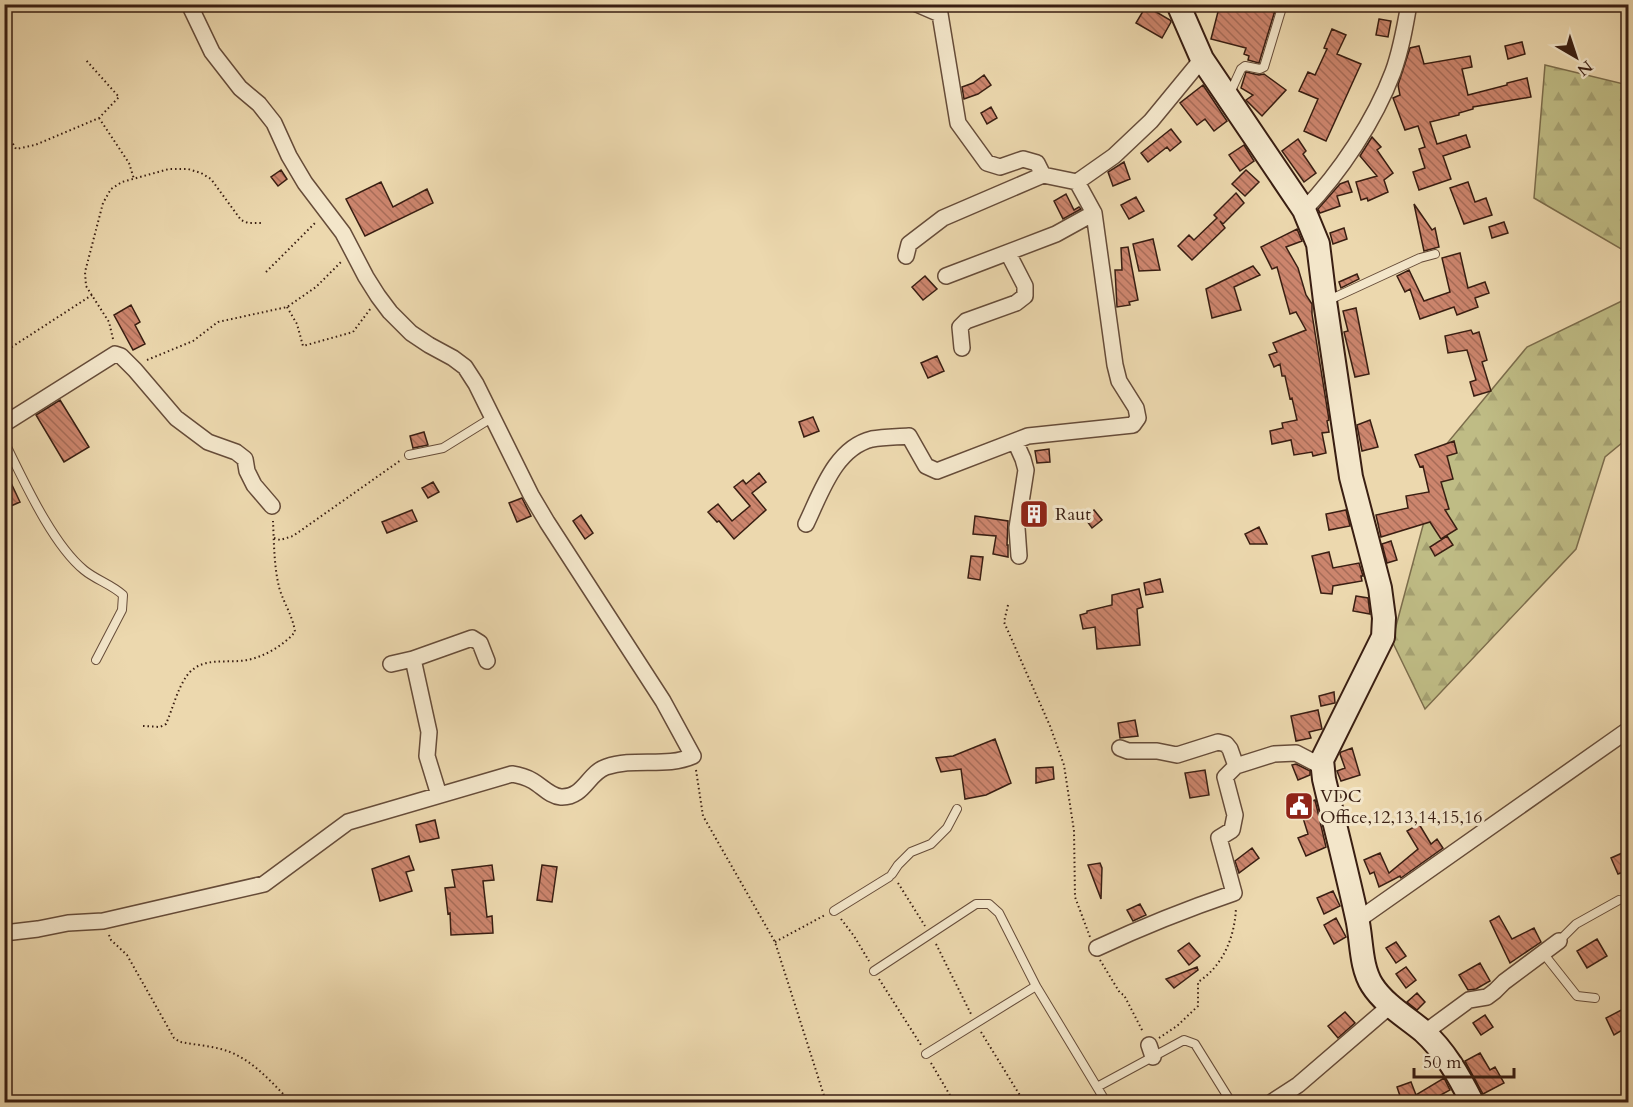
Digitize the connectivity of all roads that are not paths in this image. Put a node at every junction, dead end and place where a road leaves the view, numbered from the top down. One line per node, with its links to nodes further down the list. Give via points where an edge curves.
1 (189, 4): 18 (street, via 212,52 274,123 300,174 381,300 411,333 465,367)
2 (917, 4): 8 (street, via 940,14 958,123 969,141 987,163 1000,167 1023,159 1037,163)
3 (1178, 4): 6 (main road)
4 (1283, 4): 7 (lane, via 1264,67 1241,69)
5 (1409, 4): 10 (street, via 1393,72 1369,124)
6 (1202, 59): 7 (main road); 9 (street, via 1151,121 1114,156)
7 (1228, 97): 10 (main road)
8 (1043, 175): 9 (street); 14 (street, via 943,218 909,244)
9 (1077, 182): 11 (street)
10 (1304, 210): 16 (main road, via 1318,244)
11 (1094, 213): 12 (street, via 1056,234); 21 (street, via 1115,365 1138,418 1133,425 1028,435)
12 (1008, 252): 15 (street); 17 (street, via 1025,286 1024,296 1017,303 966,321 960,327)
13 (1435, 254): 16 (lane)
14 (906, 256)
15 (946, 276)
16 (1324, 301): 33 (main road, via 1351,477 1384,618 1383,637 1329,743)
17 (962, 348)
18 (493, 417): 22 (lane, via 443,448); 34 (street, via 531,495 663,701 693,756 681,761 637,761 607,767 571,796 550,794 536,782 512,774)
19 (4, 424): 23 (street, via 115,354 133,368 176,418 208,442 244,459 254,486)
20 (4, 441): 27 (lane, via 67,554 85,571 123,595 122,610)
21 (1015, 441): 24 (street, via 937,471 926,466 909,436 871,440 850,451 832,470); 25 (street, via 1026,470 1017,528)
22 (409, 455)
23 (272, 506)
24 (806, 524)
25 (1018, 556)
26 (413, 659): 28 (street, via 472,638 480,643); 29 (street); 34 (street, via 429,732 427,756)
27 (96, 660)
28 (488, 662)
29 (391, 664)
30 (1629, 730): 38 (street)
31 (1120, 748): 32 (street, via 1177,755 1218,742 1230,749)
32 (1236, 766): 33 (street, via 1274,754 1296,753); 41 (street, via 1225,777 1234,823 1232,830 1219,838 1234,893 1178,912)
33 (1323, 767): 38 (main road)
34 (439, 795): 39 (street, via 348,822 264,884 103,921)
35 (957, 808): 37 (lane, via 947,828 931,844 911,852 891,876)
36 (1619, 900): 40 (lane, via 1576,924)
37 (834, 910)
38 (1358, 920): 46 (main road, via 1366,970 1372,985)
39 (4, 933)
40 (1558, 941): 42 (street)
41 (1097, 948)
42 (1543, 953): 45 (lane, via 1577,996); 47 (street, via 1487,997 1469,1000)
43 (874, 970): 44 (lane, via 976,904 989,904 999,912)
44 (1036, 986): 48 (lane); 49 (lane)
45 (1595, 998)
46 (1391, 1005): 47 (main road); 52 (street, via 1298,1085)
47 (1424, 1033): 53 (main road, via 1455,1070)
48 (926, 1054)
49 (1097, 1087): 50 (lane); 51 (lane, via 1151,1051 1184,1040 1195,1044)
50 (1106, 1102)
51 (1231, 1102)
52 (1272, 1102)
53 (1473, 1102)

